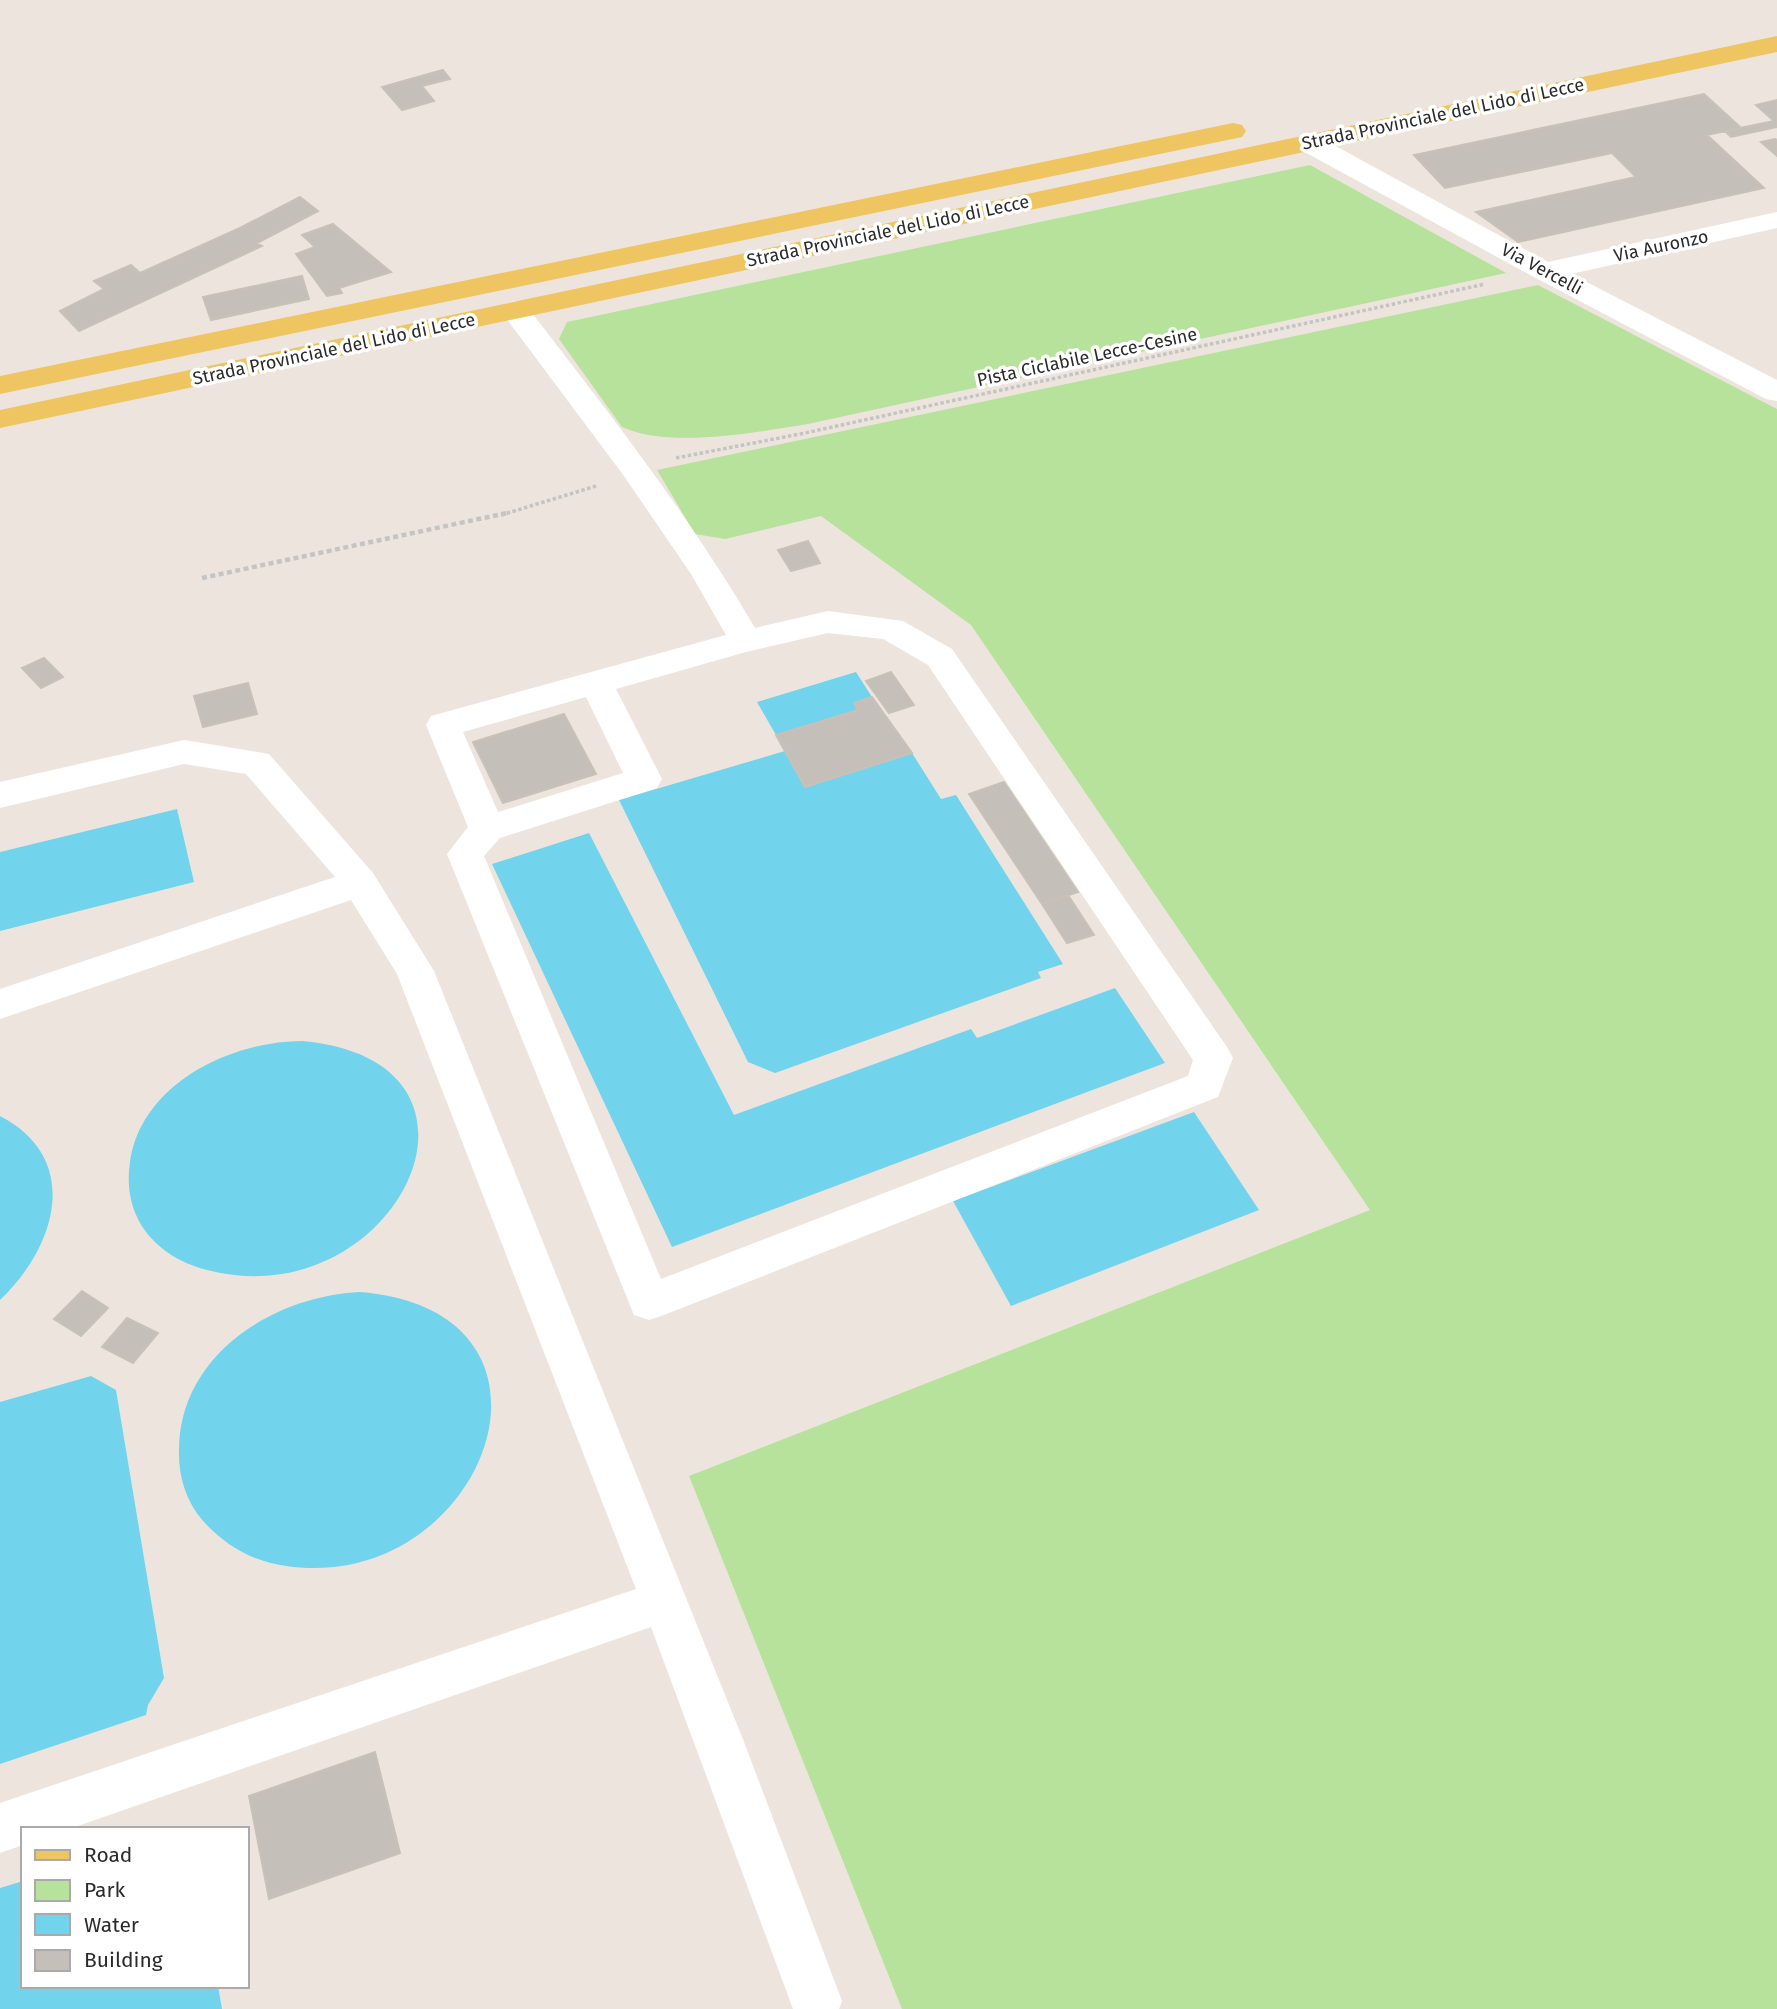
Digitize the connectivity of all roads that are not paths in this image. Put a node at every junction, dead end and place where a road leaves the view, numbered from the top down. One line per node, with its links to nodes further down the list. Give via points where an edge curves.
1 (1777, 19): 3 (main road, Strada Provinciale del Lido di Lecce)
2 (1777, 44): 5 (main road, Strada Provinciale del Lido di Lecce)
3 (1410, 95)
4 (1259, 126): 9 (main road, Strada Provinciale del Lido di Lecce)
5 (1309, 142): 7 (street, Via Vercelli); 8 (main road, Strada Provinciale del Lido di Lecce)
6 (1777, 220): 7 (street, Via Auronzo)
7 (1544, 271): 10 (street, Via Vercelli)
8 (515, 310): 11 (main road, Strada Provinciale del Lido di Lecce); 12 (street, via 635,469 705,570)
9 (0, 385)
10 (1777, 392)
11 (0, 419)
12 (746, 641): 13 (street); 15 (street, via 828,622 891,629 940,657 1213,1058 1204,1086 649,1302 465,853)
13 (596, 682): 15 (street, via 443,724); 15 (street, via 644,779)
14 (0, 795): 16 (street, via 184,752 257,763)
15 (487, 829)
16 (360, 883): 17 (street); 18 (street, via 415,971)
17 (0, 1004)
18 (664, 1601): 19 (street); 20 (street)
19 (0, 1828)
20 (816, 2001)

